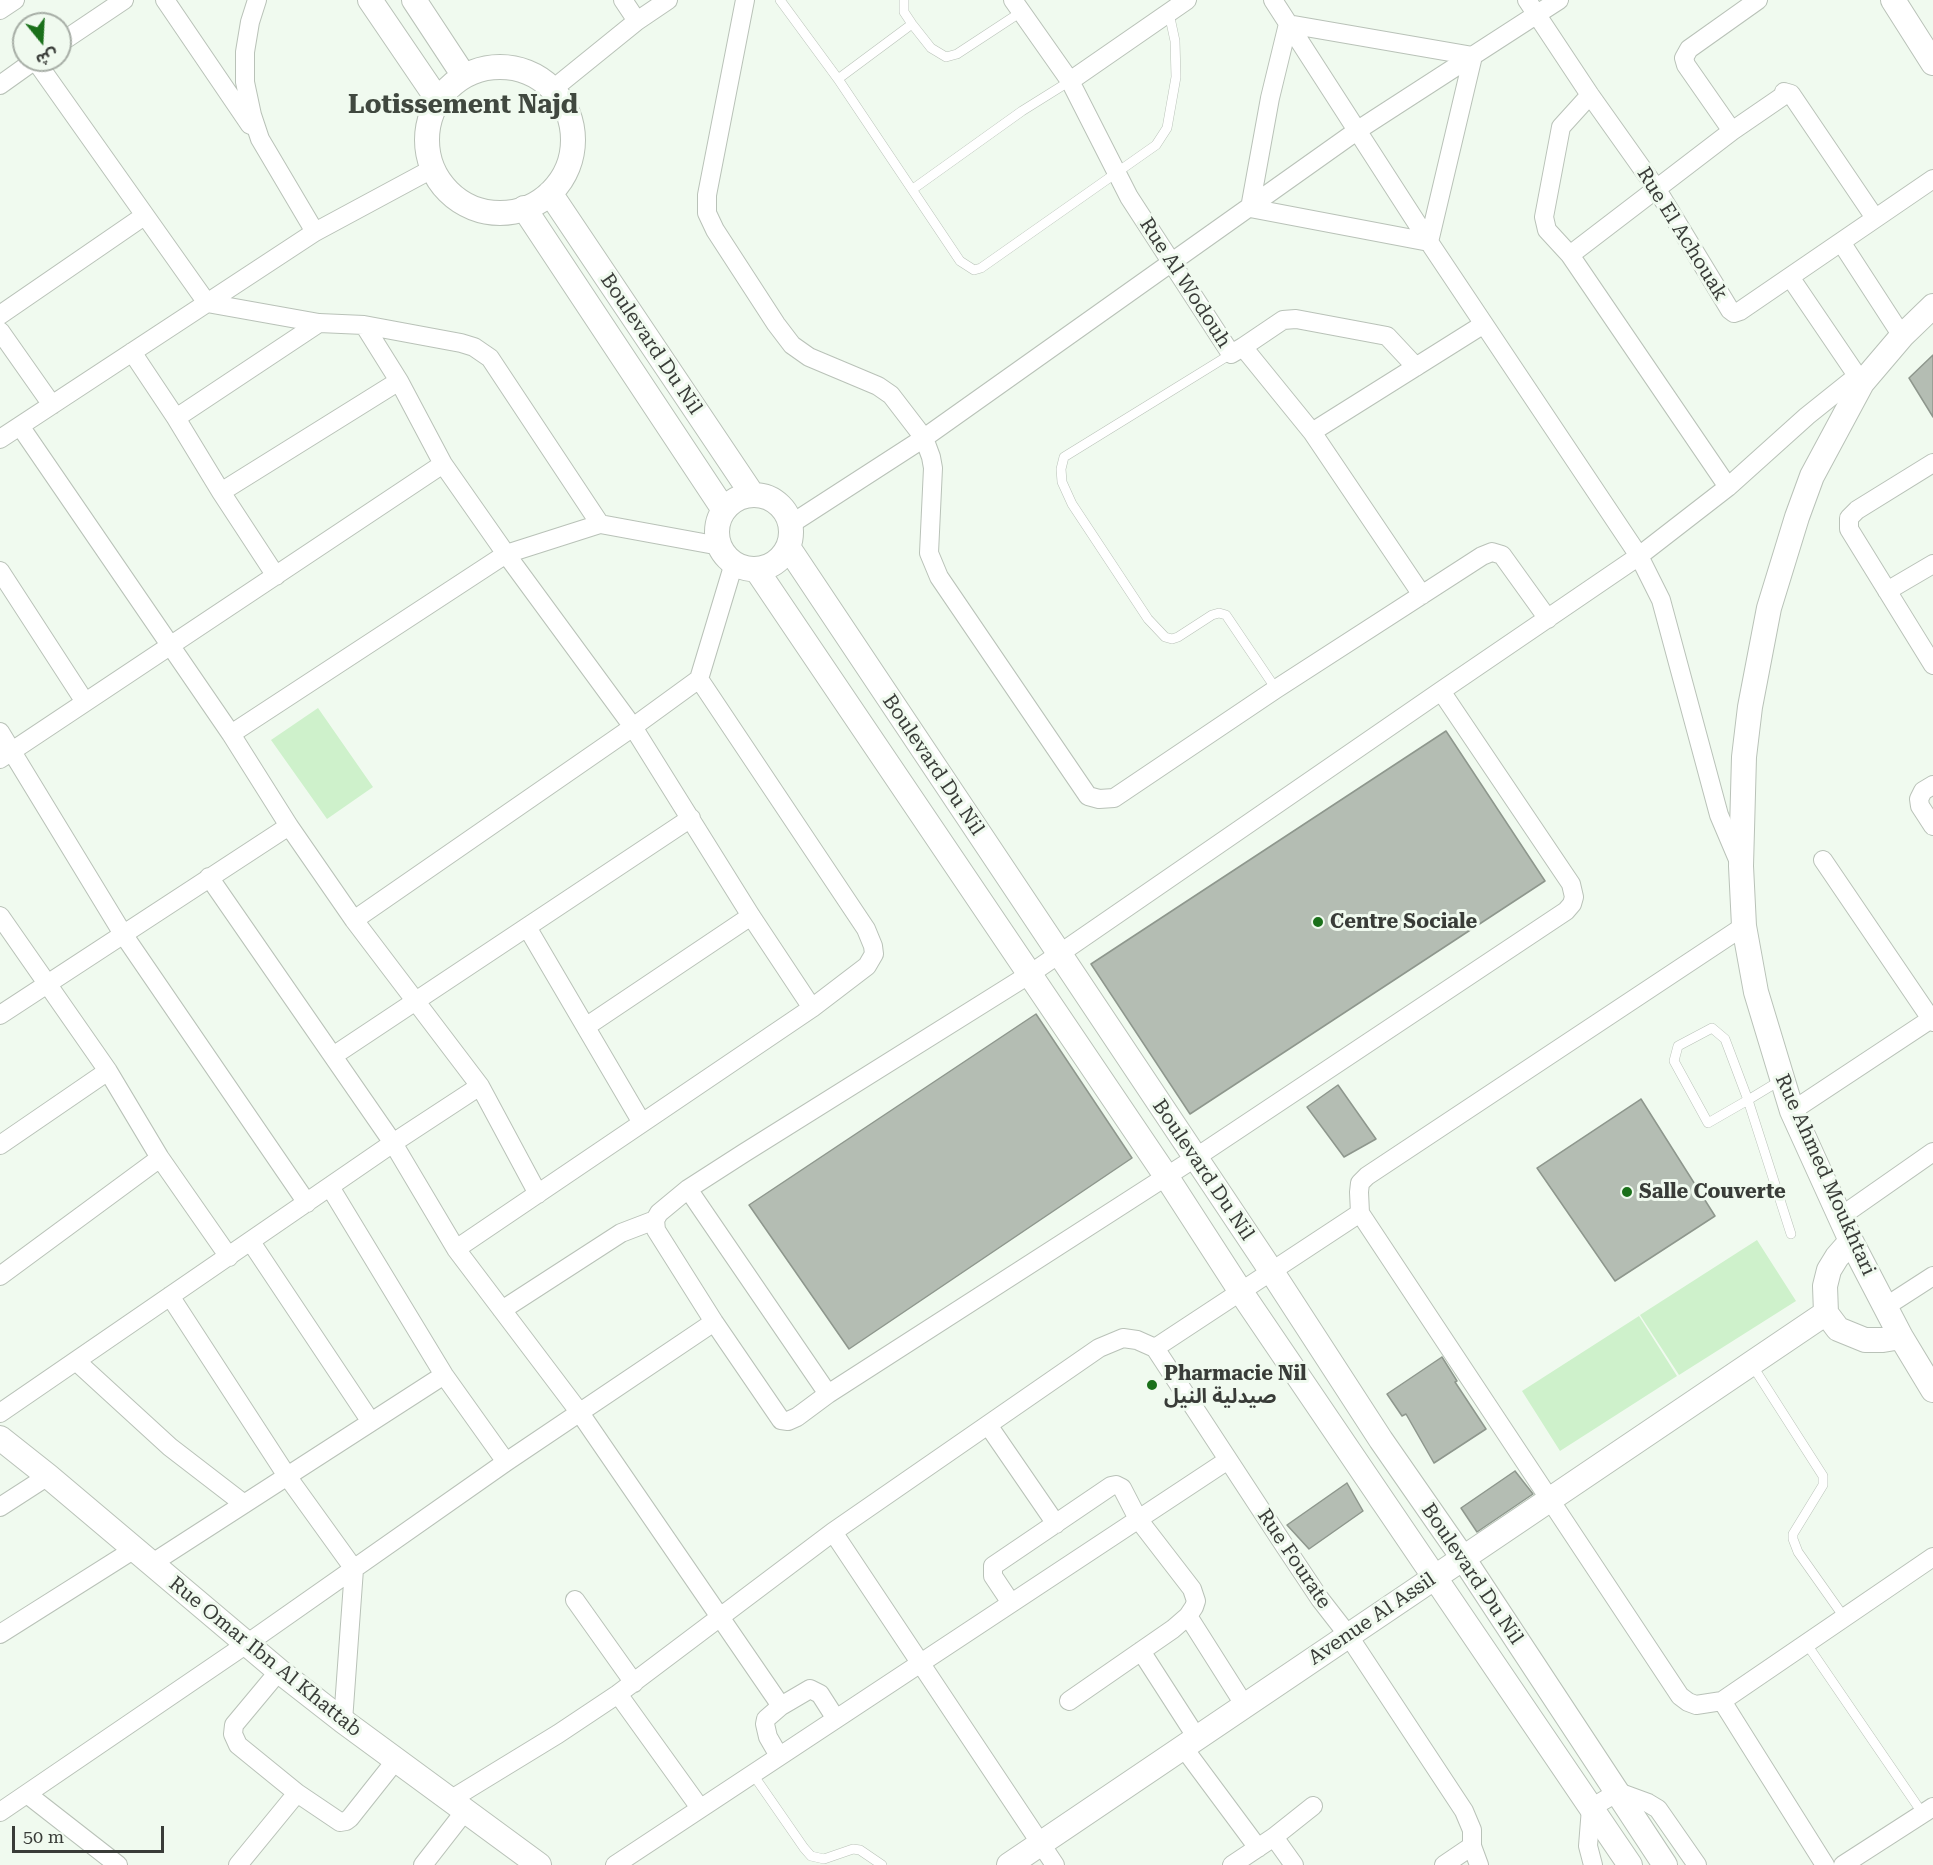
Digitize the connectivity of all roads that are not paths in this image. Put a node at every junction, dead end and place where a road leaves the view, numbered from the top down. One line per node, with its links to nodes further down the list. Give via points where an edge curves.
1 (124, 0): 22 (street)
2 (165, 0): 36 (street)
3 (257, 0): 36 (street, via 245,66 247,96)
4 (370, 0): 33 (street)
5 (414, 0): 27 (street)
6 (623, 0): 19 (street)
7 (668, 0): 19 (street)
8 (745, 0): 70 (street, via 706,195 707,213 792,345 809,357 891,395)
9 (780, 0): 28 (lane)
10 (904, 0): 20 (lane, via 904,12)
11 (1187, 0): 18 (street)
12 (1273, 0): 21 (street)
13 (1558, 0): 17 (street)
14 (1758, 0): 35 (street, via 1689,49 1684,58)
15 (1893, 0): 24 (street)
16 (1017, 6): 20 (lane, via 957,54 946,57 931,48); 29 (street, Rue Al Wodouh)
17 (1532, 7): 23 (street); 32 (street, Rue El Achouak)
18 (1169, 13): 29 (street); 38 (lane, via 1176,77 1167,128 1156,145)
19 (637, 21): 31 (street)
20 (912, 24): 28 (lane)
21 (1288, 24): 23 (street); 34 (street); 44 (street)
22 (72, 35)
23 (1473, 56): 34 (street); 48 (street)
24 (1933, 63)
25 (18, 72): 30 (street)
26 (43, 72): 45 (street)
27 (464, 76): 31 (street, via 484,68 517,68 537,76); 33 (street)
28 (838, 79): 41 (lane)
29 (1070, 81): 38 (street, Rue Al Wodouh); 41 (lane)
30 (0, 85)
31 (553, 89): 42 (street, via 570,118 573,148 562,177)
32 (1590, 95): 40 (street, Rue El Achouak); 50 (street, via 1561,127 1544,217 1547,230)
33 (438, 100): 37 (street, via 427,130)
34 (1358, 130): 44 (street); 48 (street)
35 (1732, 131): 40 (street); 46 (street, via 1784,96 1784,92 1791,94)
36 (260, 139): 47 (street)
37 (432, 169): 43 (street, via 444,189 473,208 504,213); 47 (street)
38 (1116, 174): 41 (lane, via 974,270 960,261); 51 (street, Rue Al Wodouh)
39 (1933, 179): 46 (street, Rue El Achouak)
40 (1656, 188): 50 (street); 52 (street, Rue El Achouak, via 1734,313)
41 (913, 189)
42 (550, 193): 43 (street); 76 (street, Boulevard Du Nil)
43 (524, 208): 77 (street, Boulevard Du Nil)
44 (1250, 208): 48 (street); 51 (street)
45 (144, 216): 53 (street); 55 (street)
46 (1875, 218): 49 (street, Rue El Achouak)
47 (315, 232): 53 (street)
48 (1429, 242): 57 (street)
49 (1841, 242): 52 (street, Rue El Achouak); 60 (street)
50 (1570, 255): 74 (street)
51 (1172, 263): 61 (street, Rue Al Wodouh); 70 (street)
52 (1790, 277): 64 (street)
53 (207, 303): 56 (street); 62 (street)
54 (1933, 306): 60 (street, Rue Ahmed Moukhtari)
55 (0, 315)
56 (319, 323): 58 (street); 67 (street)
57 (1484, 324): 63 (street); 81 (street)
58 (364, 325): 65 (street); 78 (street, via 461,343 490,357)
59 (0, 331): 66 (street)
60 (1902, 336): 64 (street, Rue Ahmed Moukhtari)
61 (1237, 351): 63 (street, via 1283,320 1296,319 1387,336); 69 (street, Rue Al Wodouh); 92 (lane, via 1064,457 1062,482 1072,504 1148,619 1165,637 1178,637 1212,615 1226,615)
62 (132, 352): 66 (street); 67 (street)
63 (1416, 367): 69 (street)
64 (1859, 380): 74 (street, via 1807,416); 104 (street, Rue Ahmed Moukhtari, via 1812,476 1768,608 1750,707)
65 (399, 381): 73 (street); 75 (street)
66 (52, 405): 68 (street)
67 (176, 418): 75 (street)
68 (20, 426): 71 (street); 89 (street)
69 (1312, 432): 87 (street, Rue Al Wodouh)
70 (924, 438): 79 (street); 92 (street, via 933,468 929,553 936,569 1088,796 1114,798)
71 (0, 439)
72 (1933, 463): 86 (street, via 1849,518 1849,529)
73 (443, 464): 80 (street); 85 (street)
74 (1728, 486): 81 (street)
75 (221, 492): 85 (street)
76 (752, 494): 77 (street); 79 (street, via 769,497 779,504 789,517)
77 (724, 510): 82 (street, via 717,530)
78 (600, 524): 80 (street); 82 (street)
79 (790, 535): 82 (street, via 775,563); 112 (street, Boulevard Du Nil)
80 (506, 554): 95 (street); 97 (street)
81 (1639, 556): 88 (street); 104 (street, via 1661,600 1719,815)
82 (737, 559): 91 (street); 113 (street, Boulevard Du Nil)
83 (1933, 564): 86 (street)
84 (0, 571): 94 (street)
85 (276, 576): 89 (street)
86 (1887, 591): 90 (street)
87 (1422, 595): 88 (street, via 1492,552 1502,555); 92 (street)
88 (1548, 620): 93 (street)
89 (170, 646): 94 (street); 97 (street)
90 (1933, 665)
91 (699, 679): 95 (street); 116 (street, via 866,929 873,946 874,954 867,966)
92 (1276, 689)
93 (1441, 691): 112 (street); 131 (street, via 1572,884 1572,904)
94 (85, 702): 98 (street)
95 (633, 727): 100 (street); 108 (street)
96 (0, 732): 98 (street)
97 (231, 734): 101 (street)
98 (6, 755): 111 (street)
99 (1933, 785): 102 (street, via 1919,799)
100 (691, 818): 107 (street); 110 (street)
101 (289, 826): 105 (street); 108 (street)
102 (1933, 826)
103 (1823, 860): 118 (street)
104 (1741, 866): 109 (street, Rue Ahmed Moukhtari)
105 (209, 877): 111 (street); 120 (street)
106 (0, 916): 114 (street)
107 (751, 916): 116 (street); 119 (street)
108 (354, 920): 115 (street)
109 (1744, 926): 122 (street, Rue Ahmed Moukhtari, via 1755,992); 137 (street, via 1367,1176 1360,1183)
110 (527, 927): 115 (street); 119 (street)
111 (123, 934): 114 (street); 136 (street)
112 (1059, 954): 113 (street); 131 (street, Boulevard Du Nil)
113 (1030, 974): 132 (street, Boulevard Du Nil); 134 (street)
114 (47, 984): 117 (street); 121 (street)
115 (414, 1000): 120 (street); 123 (street)
116 (812, 1008): 126 (street)
117 (0, 1015)
118 (1932, 1020): 125 (street)
119 (587, 1026): 126 (street)
120 (333, 1056): 127 (street)
121 (108, 1071): 128 (street); 130 (street)
122 (1781, 1080): 124 (lane); 125 (street, Rue Ahmed Moukhtari)
123 (480, 1086): 127 (street); 135 (street)
124 (1748, 1100): 124 (lane, via 1708,1123 1674,1061 1678,1046 1712,1028 1725,1039); 140 (lane)
125 (1792, 1111): 138 (street, Rue Ahmed Moukhtari)
126 (642, 1123): 135 (street)
127 (393, 1143): 133 (street); 143 (street)
128 (0, 1145)
129 (1933, 1152): 138 (street)
130 (160, 1158): 144 (street); 146 (street)
131 (1195, 1158): 132 (street); 145 (street, Boulevard Du Nil)
132 (1166, 1176): 148 (street, Boulevard Du Nil); 160 (street)
133 (330, 1187): 136 (street); 158 (street)
134 (688, 1189): 139 (street); 160 (street)
135 (538, 1194): 143 (street)
136 (307, 1203): 142 (street)
137 (1360, 1213): 145 (street); 170 (street)
138 (1840, 1217): 141 (street, Rue Ahmed Moukhtari)
139 (655, 1220): 151 (street, via 621,1233); 153 (street, via 656,1230)
140 (1791, 1234)
141 (1851, 1241): 150 (street, Rue Ahmed Moukhtari); 152 (street, via 1829,1270)
142 (250, 1242): 144 (street); 163 (street)
143 (456, 1249): 151 (street)
144 (229, 1257): 149 (street)
145 (1272, 1272): 148 (street); 178 (street, Boulevard Du Nil)
146 (0, 1276)
147 (1933, 1276): 150 (street)
148 (1242, 1292): 155 (street); 180 (street, Boulevard Du Nil)
149 (171, 1296): 156 (street); 169 (street)
150 (1885, 1307): 154 (street, Rue Ahmed Moukhtari)
151 (502, 1310): 162 (street)
152 (1826, 1313): 154 (street, via 1838,1329 1865,1340); 157 (street, Avenue Al Assil)
153 (714, 1322): 160 (street, via 781,1420 797,1417); 162 (street)
154 (1901, 1337): 159 (street, Rue Ahmed Moukhtari)
155 (1155, 1348): 164 (street, via 1123,1338 1099,1348); 166 (street, Rue Fourate)
156 (76, 1361): 161 (street); 171 (street, via 170,1447)
157 (1751, 1364): 170 (street, Avenue Al Assil); 185 (lane, via 1823,1476 1823,1485 1793,1539)
158 (444, 1375): 163 (street); 167 (street)
159 (1933, 1390)
160 (828, 1394)
161 (0, 1413)
162 (580, 1413): 167 (street); 184 (street)
163 (371, 1422): 169 (street)
164 (988, 1425): 174 (street); 175 (street)
165 (0, 1438): 168 (street, Rue Omar Ibn Al Khattab)
166 (1228, 1460): 173 (street); 187 (street, Rue Fourate)
167 (506, 1462): 179 (street)
168 (48, 1476): 172 (street); 176 (street, Rue Omar Ibn Al Khattab)
169 (287, 1476): 171 (street); 179 (street)
170 (1550, 1499): 178 (street, Avenue Al Assil); 196 (street, via 1680,1696 1696,1705)
171 (244, 1504): 176 (street)
172 (0, 1507)
173 (1138, 1520): 174 (street, via 1122,1488 1116,1485); 182 (street); 183 (street, via 1195,1594)
174 (1056, 1524): 182 (street, via 993,1566 993,1576)
175 (833, 1533): 184 (street); 191 (street)
176 (142, 1557): 186 (street); 189 (street, Rue Omar Ibn Al Khattab)
177 (1933, 1557): 185 (street)
178 (1463, 1558): 180 (street, Avenue Al Assil); 205 (street, Boulevard Du Nil)
179 (354, 1569): 189 (street); 200 (street)
180 (1434, 1577): 187 (street, Avenue Al Assil); 211 (street, Boulevard Du Nil)
181 (575, 1600): 193 (street)
182 (1011, 1603): 191 (street)
183 (1188, 1616): 190 (street); 198 (street)
184 (721, 1617): 193 (street); 197 (street)
185 (1844, 1617): 188 (street)
186 (0, 1634)
187 (1348, 1635): 198 (street, Avenue Al Assil); 216 (street, Rue Fourate, via 1464,1811 1472,1830)
188 (1806, 1643): 196 (street); 212 (lane)
189 (248, 1644): 192 (street, Rue Omar Ibn Al Khattab); 207 (street)
190 (1142, 1651): 195 (street); 201 (street)
191 (921, 1662): 199 (street); 215 (street)
192 (279, 1671): 200 (street, Rue Omar Ibn Al Khattab); 206 (street, via 234,1725 233,1734 238,1745)
193 (634, 1683): 194 (street)
194 (618, 1694): 208 (street); 210 (street)
195 (1069, 1701)
196 (1722, 1701): 234 (street)
197 (781, 1706): 199 (street, via 810,1689 820,1694); 202 (street, via 765,1724)
198 (1245, 1706): 201 (street, Avenue Al Assil)
199 (836, 1719): 202 (street)
200 (343, 1721): 203 (street, Rue Omar Ibn Al Khattab)
201 (1190, 1743): 215 (street, Avenue Al Assil); 217 (street)
202 (779, 1756): 204 (street)
203 (396, 1760): 206 (street, via 346,1821 340,1822); 208 (street, Rue Omar Ibn Al Khattab)
204 (752, 1773): 210 (street); 223 (lane, via 811,1856 824,1859 853,1849)
205 (1618, 1792): 211 (street); 232 (street, Boulevard Du Nil); 233 (street, via 1658,1809)
206 (297, 1793): 219 (street)
207 (27, 1794): 213 (street); 218 (street)
208 (458, 1805): 220 (street); 221 (street, Rue Omar Ibn Al Khattab)
209 (1313, 1806): 214 (street)
210 (700, 1808): 222 (street)
211 (1591, 1809): 230 (street, via 1588,1846); 231 (street, Boulevard Du Nil)
212 (1928, 1810): 235 (street)
213 (0, 1812)
214 (1274, 1837): 217 (street); 227 (street)
215 (1040, 1844): 224 (street, Avenue Al Assil); 225 (street)
216 (1472, 1846): 228 (street); 229 (street, Rue Fourate)
217 (1258, 1848): 226 (street)
218 (118, 1865)
219 (238, 1865)
220 (423, 1865)
221 (539, 1865)
222 (615, 1865)
223 (882, 1865)
224 (1009, 1865)
225 (1055, 1865)
226 (1232, 1865)
227 (1294, 1865)
228 (1444, 1865)
229 (1479, 1865)
230 (1593, 1865)
231 (1630, 1865)
232 (1665, 1865)
233 (1697, 1865)
234 (1825, 1865)
235 (1843, 1865)

